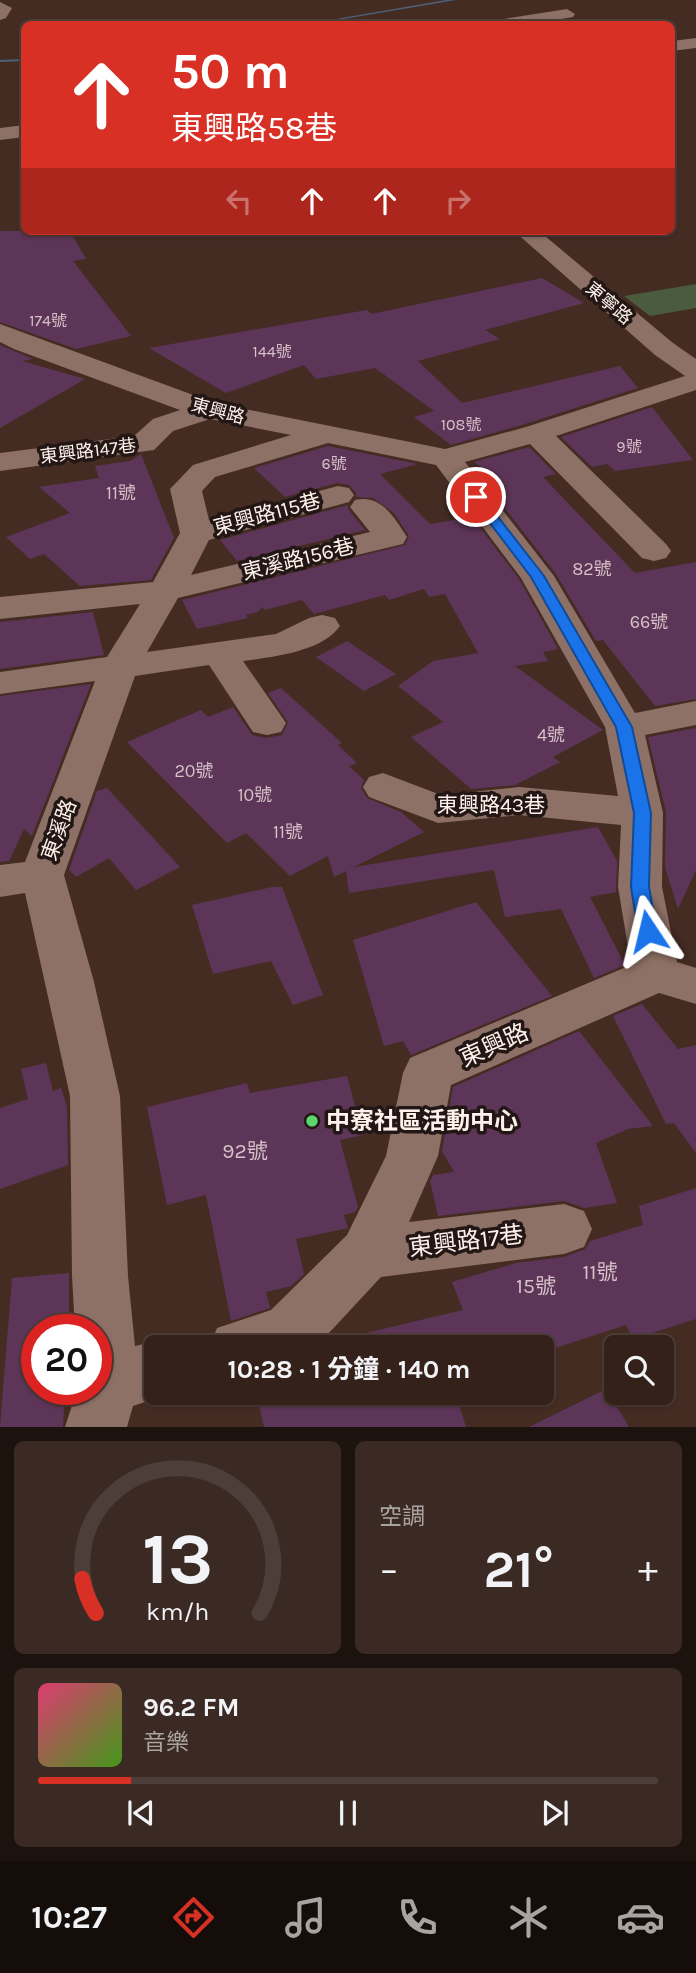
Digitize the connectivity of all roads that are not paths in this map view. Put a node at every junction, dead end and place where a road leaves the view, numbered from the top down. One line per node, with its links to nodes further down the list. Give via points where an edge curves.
1 (0, 6): 3 (street, via 4,8)
2 (570, 13): 4 (street)
3 (0, 15)
4 (522, 21)
5 (696, 43): 6 (street)
6 (675, 46)
7 (21, 131): 8 (street)
8 (0, 134)
9 (530, 235): 11 (street, 東寧路)
10 (0, 332): 13 (street, 東興路)
11 (696, 371)
12 (696, 380): 14 (street)
13 (208, 410): 15 (street, 東興路); 17 (street, 東興路147巷, via 163,425 144,444)
14 (536, 433): 16 (street); 20 (street)
15 (324, 435): 16 (street, 東興路); 19 (street, via 204,471 186,489)
16 (446, 458): 29 (street, 東興路, via 537,576)
17 (0, 462)
18 (352, 501): 19 (street, 東興路115巷); 21 (street, 東溪路156巷, via 391,537)
19 (196, 533): 21 (street, 東溪路)
20 (654, 551)
21 (165, 591): 22 (street); 25 (street, 東溪路)
22 (0, 608)
23 (322, 626): 24 (street, via 285,644)
24 (220, 654): 25 (street); 28 (street)
25 (119, 668): 26 (street); 32 (street, 東溪路)
26 (0, 683)
27 (696, 713): 29 (street)
28 (267, 723)
29 (624, 727): 31 (street, 東興路)
30 (383, 787): 31 (street, 東興路43巷, via 438,809 519,801)
31 (642, 813): 33 (street, 東興路, via 640,887)
32 (21, 878): 37 (street, 東溪路, via 70,982 95,1096 100,1276)
33 (676, 980): 35 (street, 東興路, via 428,1073 412,1156)
34 (565, 1230): 35 (street, 東興路17巷)
35 (367, 1253): 36 (street, 東興路)
36 (284, 1335)
37 (120, 1394)

